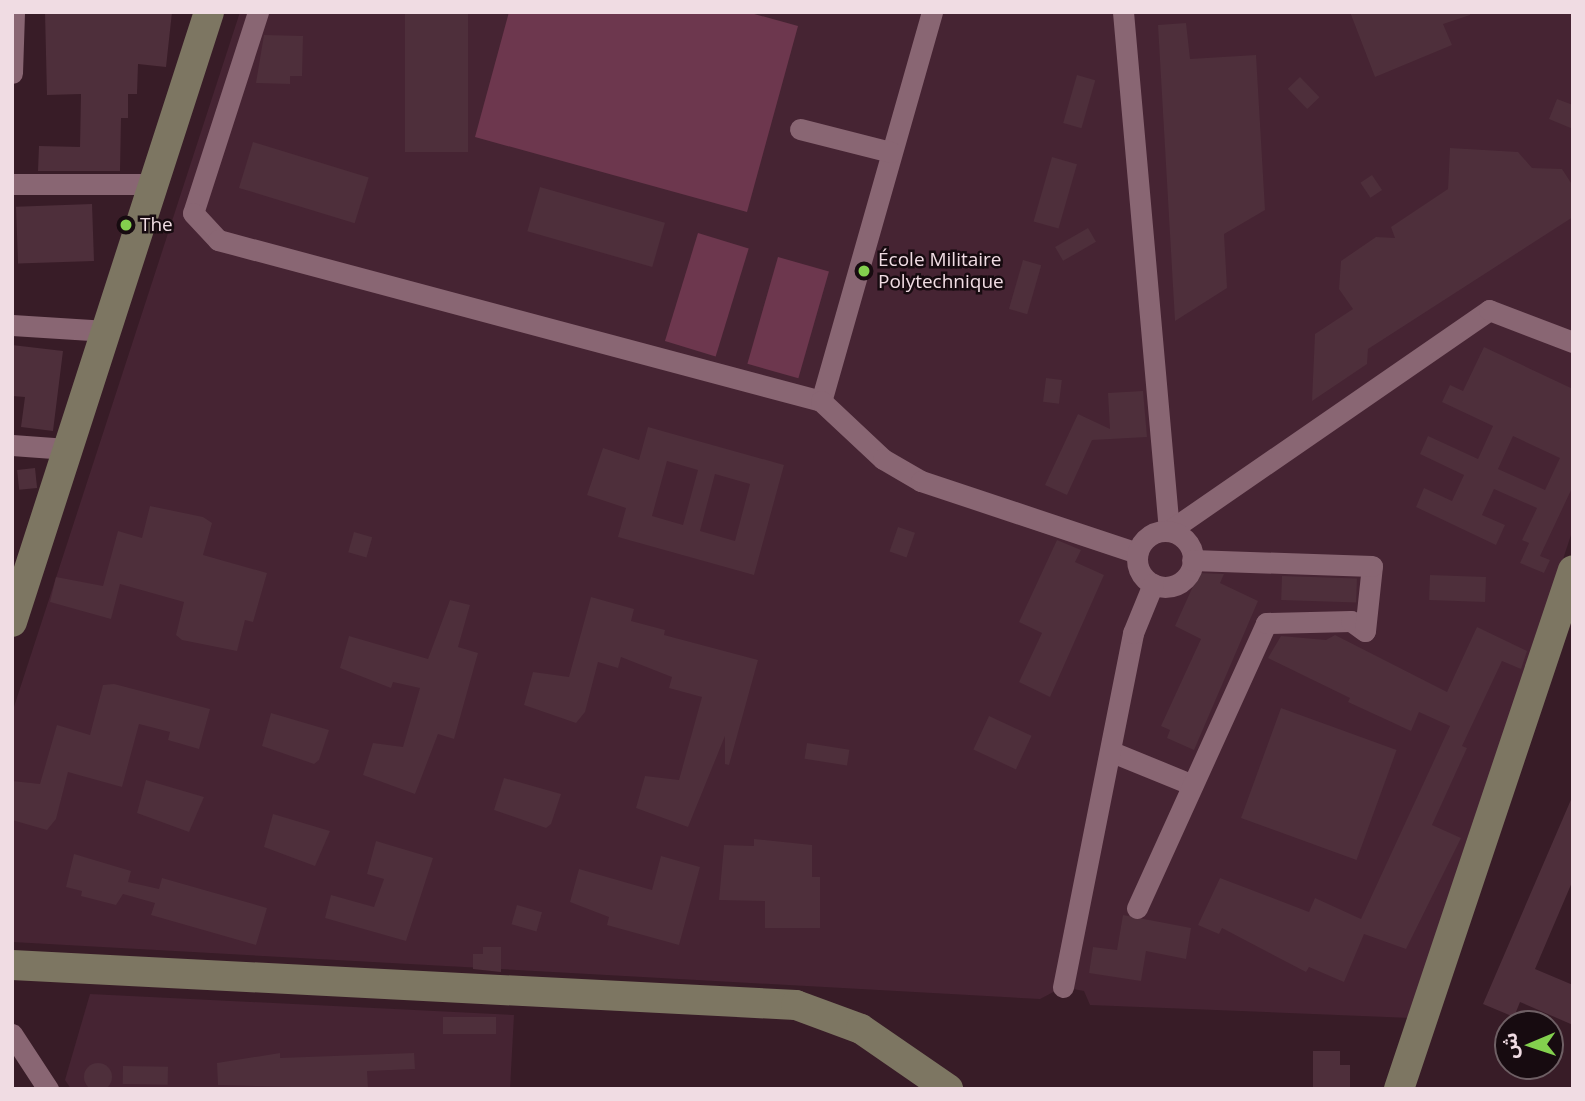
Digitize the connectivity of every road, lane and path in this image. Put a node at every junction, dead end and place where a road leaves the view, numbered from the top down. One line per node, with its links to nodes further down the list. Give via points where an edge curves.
1 (14, 12): 6 (street)
2 (209, 12): 10 (main road)
3 (258, 12): 14 (street, via 193,213 218,240)
4 (932, 12): 8 (street)
5 (1123, 12): 17 (street)
6 (12, 73)
7 (800, 129): 8 (street)
8 (891, 152): 14 (street)
9 (12, 184): 10 (street)
10 (154, 184): 12 (main road)
11 (12, 325): 12 (street)
12 (107, 331): 16 (main road)
13 (1573, 342): 17 (street, via 1489,310)
14 (821, 401): 18 (street, via 883,459 921,481)
15 (12, 445): 16 (street)
16 (67, 449): 19 (main road)
17 (1169, 531): 18 (street, via 1149,535); 20 (street, via 1188,543)
18 (1137, 553): 22 (street, via 1140,571)
19 (22, 556): 23 (main road)
20 (1192, 560): 22 (street, via 1179,583); 25 (street, via 1372,566 1365,631 1351,621 1266,622)
21 (1573, 570): 34 (main road)
22 (1153, 584): 24 (street, via 1133,633)
23 (12, 622)
24 (1112, 751): 25 (street); 28 (street)
25 (1193, 785): 26 (street)
26 (1137, 908)
27 (12, 965): 29 (main road)
28 (1063, 987)
29 (744, 1005): 32 (main road, via 837,1032); 33 (main road, via 819,1009 871,1035)
30 (12, 1034): 31 (street)
31 (48, 1089)
32 (918, 1089)
33 (948, 1089)
34 (1399, 1089)

